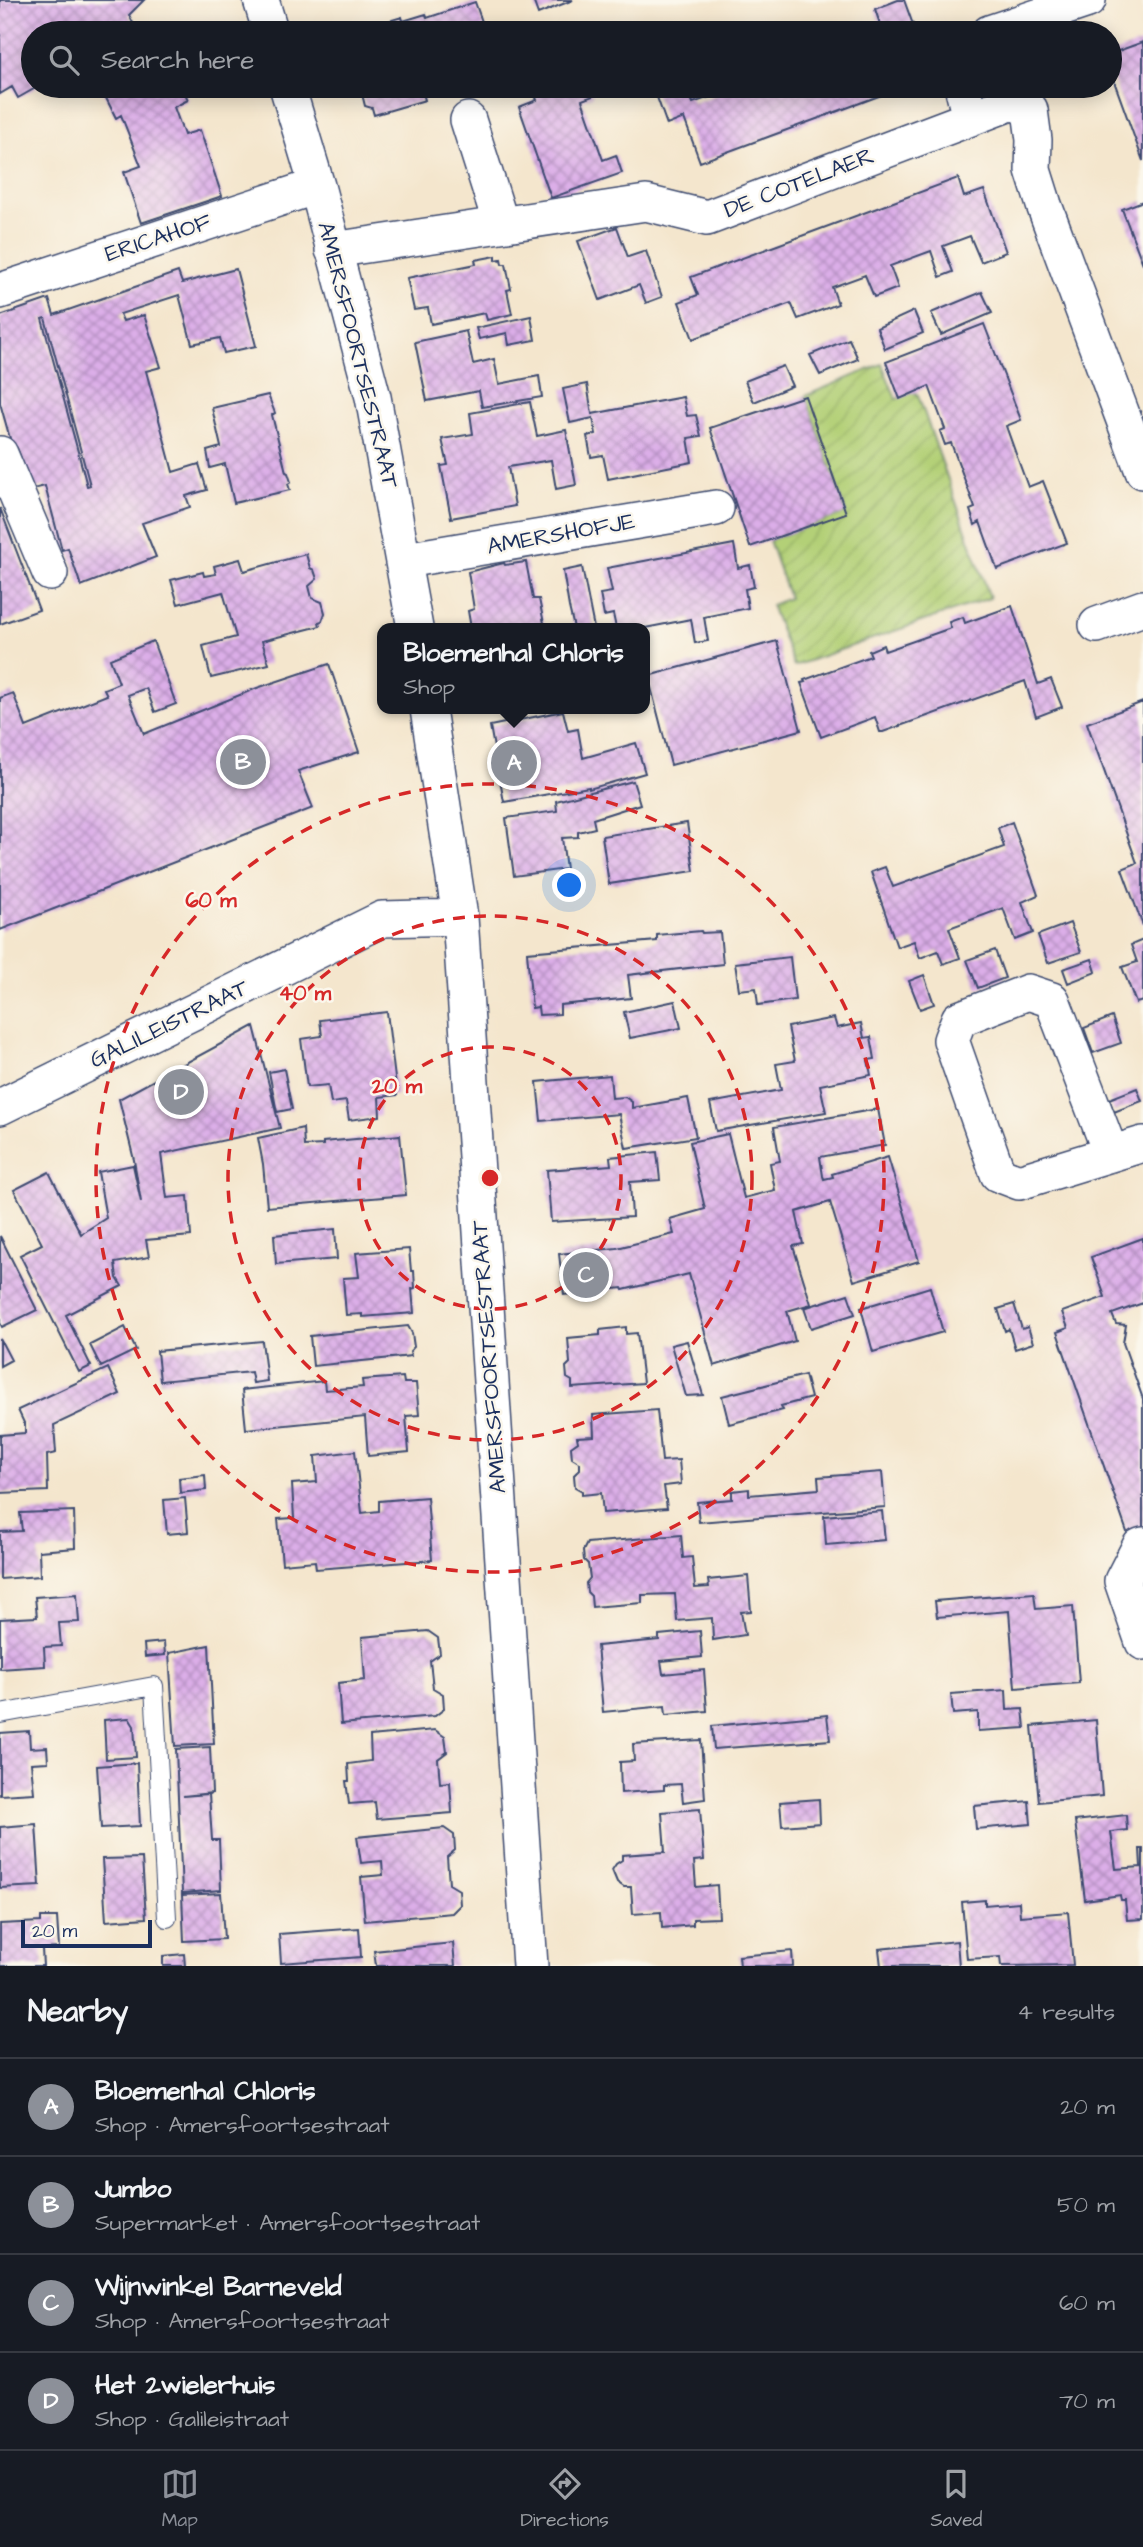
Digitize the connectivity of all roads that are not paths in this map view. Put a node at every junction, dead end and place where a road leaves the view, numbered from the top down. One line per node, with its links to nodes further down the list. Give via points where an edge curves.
1 (261, 0): 3 (street)
2 (1087, 0): 4 (street)
3 (267, 21)
4 (1025, 21)
5 (291, 98): 8 (street, AMERSFOORTSESTRAAT)
6 (966, 102): 9 (street, DE COTELAER, via 707,218 646,203); 13 (street, DE COTELAER, via 1013,102 1030,110 1033,170)
7 (468, 120): 9 (street)
8 (317, 186): 10 (street, AMERSFOORTSESTRAAT); 11 (street, ERICAHOF)
9 (501, 225): 10 (street, DE COTELAER)
10 (333, 250): 15 (street, AMERSFOORTSESTRAAT, via 373,397)
11 (0, 291)
12 (0, 454): 16 (street)
13 (1143, 471)
14 (716, 508): 15 (street, AMERSHOFJE)
15 (405, 560): 18 (street, AMERSFOORTSESTRAAT)
16 (50, 573)
17 (1143, 608): 19 (street)
18 (414, 623)
19 (1097, 625)
20 (429, 714): 21 (street, AMERSFOORTSESTRAAT)
21 (460, 916): 22 (street, GALILEISTRAAT, via 382,919); 28 (street, AMERSFOORTSESTRAAT)
22 (0, 1107)
23 (1127, 1149): 23 (street, via 1019,1182 998,1174 951,1040 959,1018 1028,992 1052,1000)
24 (1143, 1545): 25 (street, via 1122,1581)
25 (1143, 1642)
26 (0, 1714): 27 (lane, via 154,1686)
27 (167, 1918)
28 (530, 1966)

